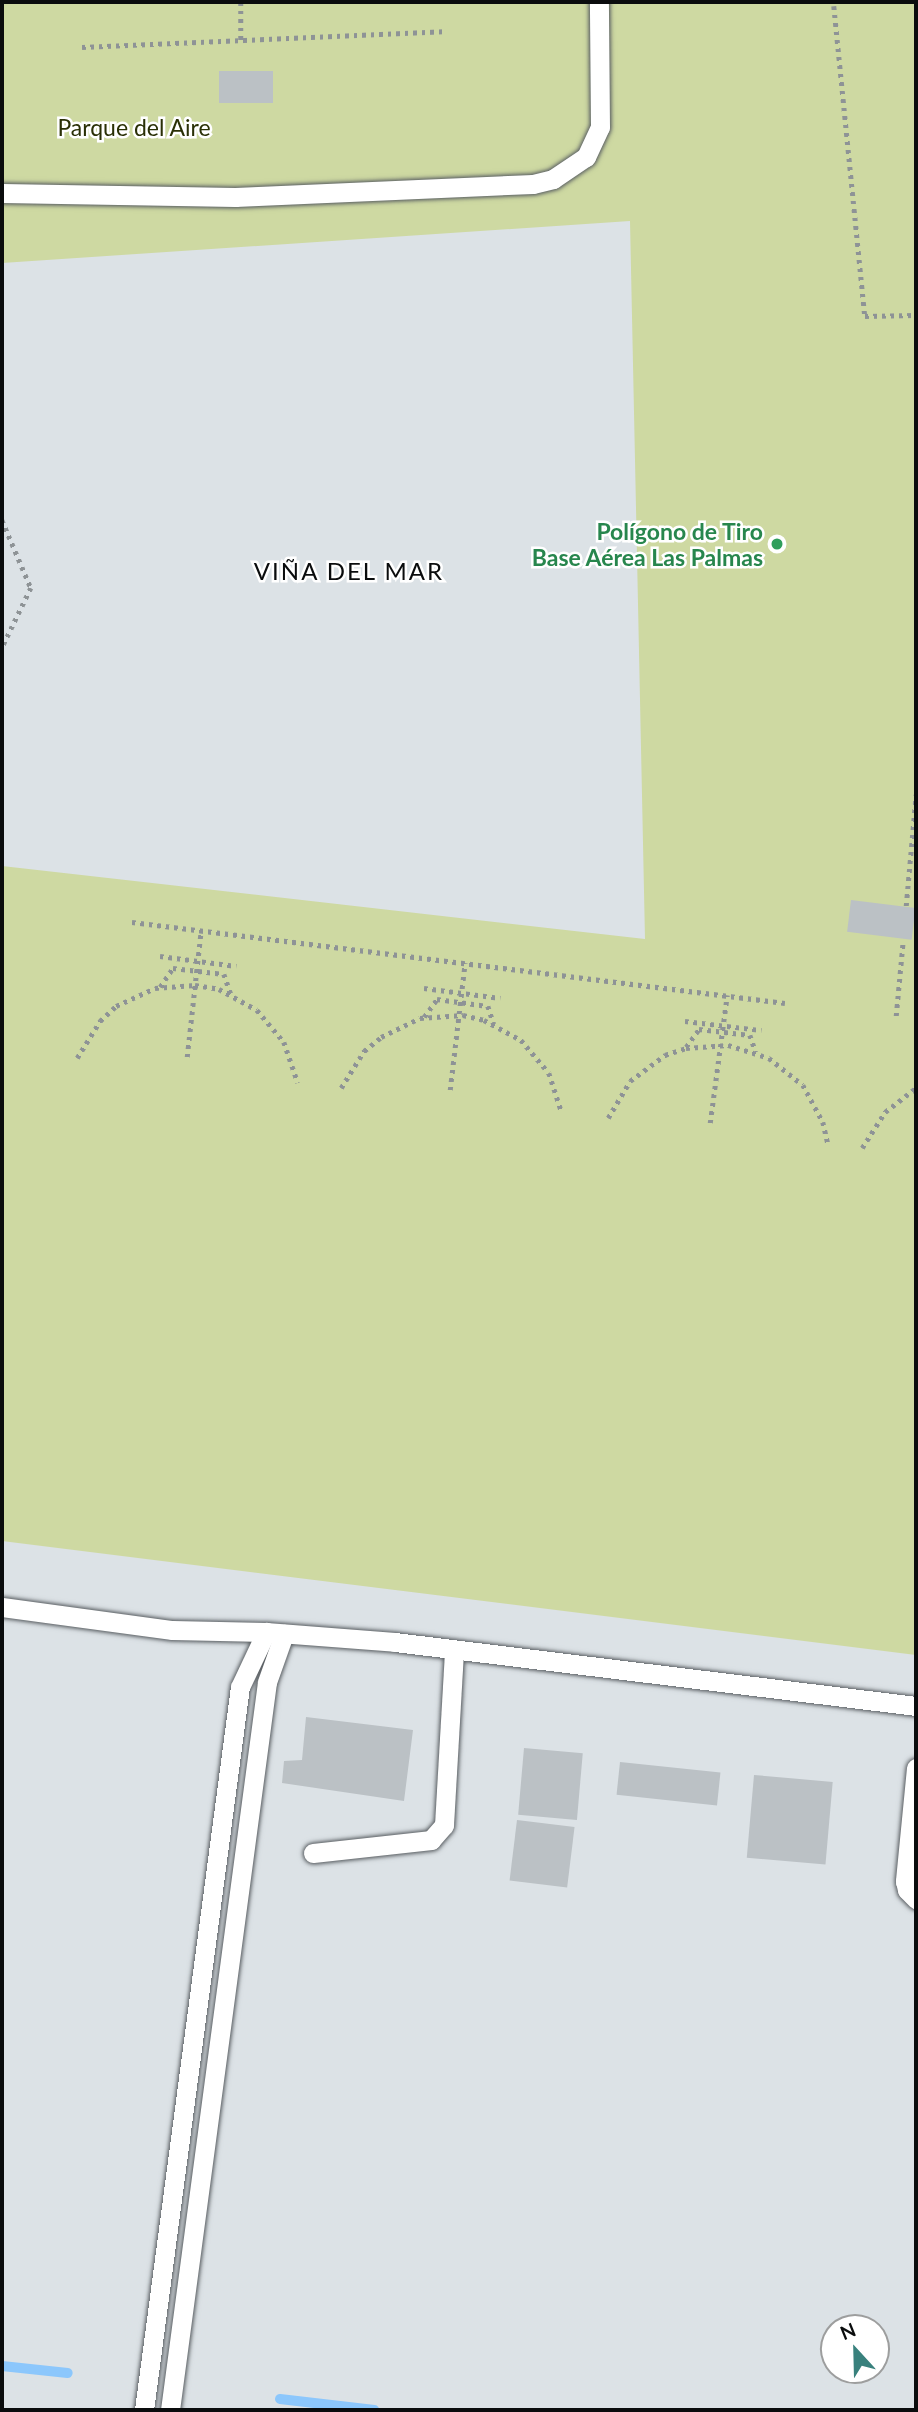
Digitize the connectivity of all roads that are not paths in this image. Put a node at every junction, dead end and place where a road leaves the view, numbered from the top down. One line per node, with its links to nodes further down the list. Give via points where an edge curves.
1 (599, 2): 2 (lane, via 600,127 586,157 553,179 533,184 235,197)
2 (2, 193)
3 (2, 1607): 4 (lane, via 172,1630)
4 (275, 1633): 5 (lane); 10 (lane, via 240,1687); 11 (lane)
5 (454, 1650): 6 (lane); 8 (lane, via 444,1825 430,1840)
6 (916, 1706)
7 (916, 1768): 9 (lane, via 905,1881)
8 (313, 1853)
9 (916, 1899)
10 (181, 2134): 11 (lane); 12 (lane)
11 (206, 2135): 13 (lane)
12 (156, 2322): 13 (lane); 14 (lane)
13 (180, 2325): 15 (lane)
14 (144, 2410)
15 (170, 2410)

